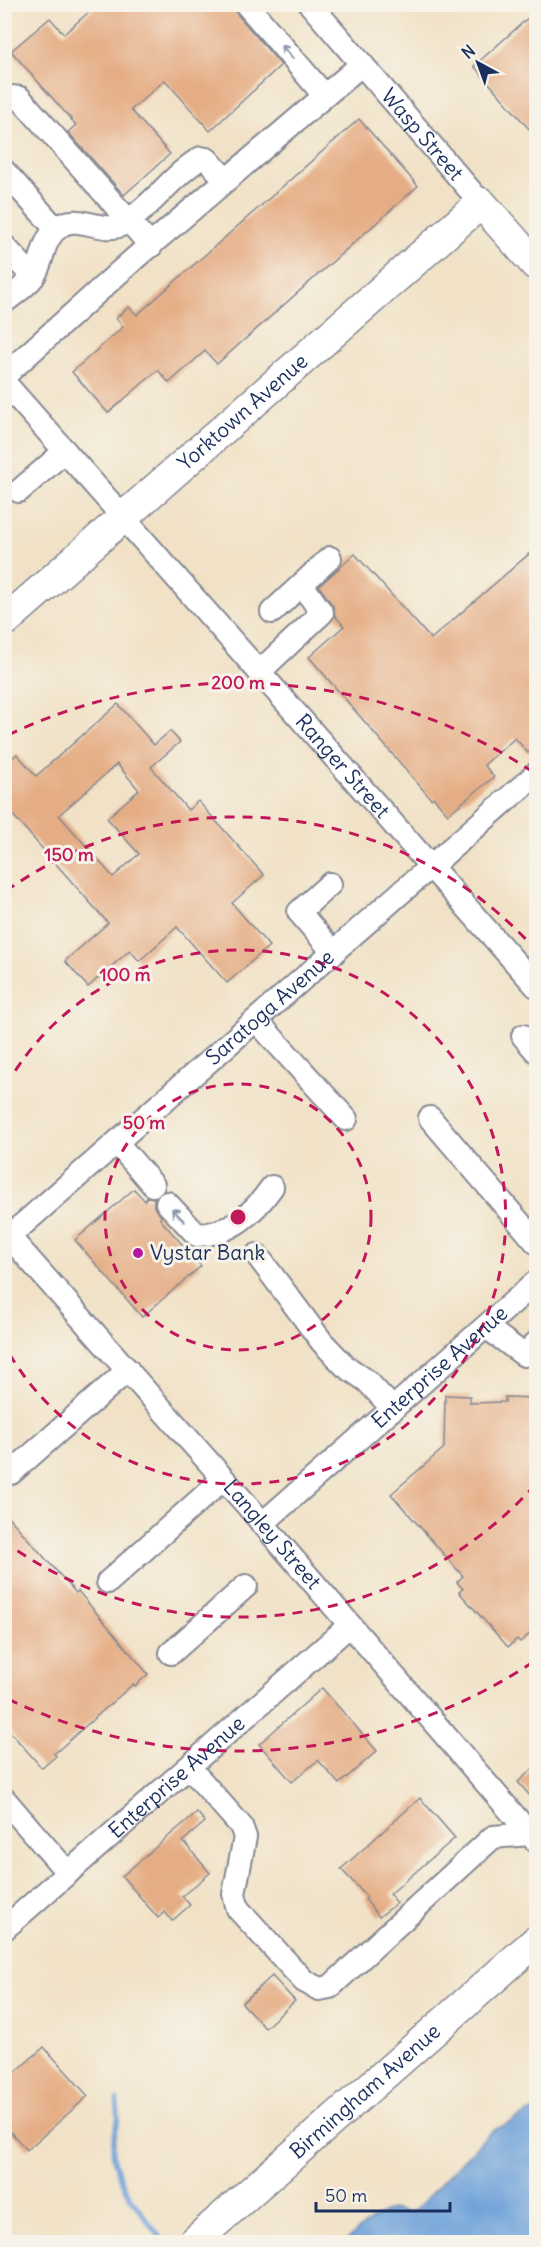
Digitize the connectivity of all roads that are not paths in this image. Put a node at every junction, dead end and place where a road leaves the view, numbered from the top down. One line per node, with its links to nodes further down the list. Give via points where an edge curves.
1 (310, 4): 3 (street, Wasp Street)
2 (251, 6): 4 (street, one-way to 2)
3 (362, 63): 4 (street); 8 (street, Wasp Street)
4 (324, 95): 7 (street)
5 (4, 101): 9 (street, via 20,98)
6 (4, 171): 10 (street)
7 (226, 180): 9 (street, via 207,159 201,158); 12 (street)
8 (482, 203): 13 (main road, Wasp Street); 20 (main road, Yorktown Avenue)
9 (128, 220): 10 (street, via 115,227 69,222); 12 (street)
10 (56, 230): 14 (street, via 44,244)
11 (4, 246): 14 (street)
12 (151, 246): 16 (street)
13 (537, 265)
14 (33, 278): 15 (street)
15 (4, 302)
16 (4, 376)
17 (4, 382): 18 (street, Ranger Street)
18 (65, 451): 19 (street); 20 (street, Ranger Street)
19 (19, 491)
20 (123, 517): 24 (main road, Yorktown Avenue); 25 (street, Ranger Street)
21 (330, 558): 22 (street)
22 (302, 585): 23 (street); 25 (street, via 322,613)
23 (272, 612)
24 (4, 622)
25 (259, 672): 27 (street, Ranger Street)
26 (537, 774): 27 (street, Saratoga Avenue)
27 (430, 867): 29 (street, Saratoga Avenue); 30 (street, Ranger Street)
28 (330, 884): 29 (street, via 299,912)
29 (334, 953): 31 (street, Saratoga Avenue)
30 (537, 986)
31 (256, 1020): 33 (street); 34 (street, Saratoga Avenue)
32 (429, 1118): 39 (street)
33 (345, 1119)
34 (117, 1143): 35 (street); 38 (street, Saratoga Avenue)
35 (153, 1185)
36 (272, 1187): 37 (street, one-way to 37, via 230,1229 215,1234 197,1234)
37 (167, 1203)
38 (6, 1236): 44 (street, Langley Street)
39 (537, 1242)
40 (257, 1255): 45 (street, via 322,1342)
41 (537, 1282): 42 (street, Enterprise Avenue)
42 (486, 1327): 43 (street, via 524,1355); 45 (street, Enterprise Avenue)
43 (537, 1343)
44 (128, 1370): 46 (street); 47 (street, Langley Street)
45 (393, 1409): 48 (street, Enterprise Avenue)
46 (11, 1473)
47 (224, 1479): 48 (street, Langley Street); 49 (street)
48 (262, 1524): 51 (street, Langley Street)
49 (108, 1582)
50 (246, 1586): 52 (street)
51 (350, 1625): 53 (street, Enterprise Avenue); 55 (street, Langley Street)
52 (171, 1653)
53 (189, 1767): 55 (street, via 241,1826 245,1837 234,1894 238,1909 304,1981 319,1989 330,1987 493,1837); 56 (street, Enterprise Avenue)
54 (4, 1799): 56 (street)
55 (533, 1837)
56 (68, 1873): 57 (street, Enterprise Avenue)
57 (4, 1929)
58 (537, 1941): 59 (main road, Birmingham Avenue)
59 (194, 2242)

